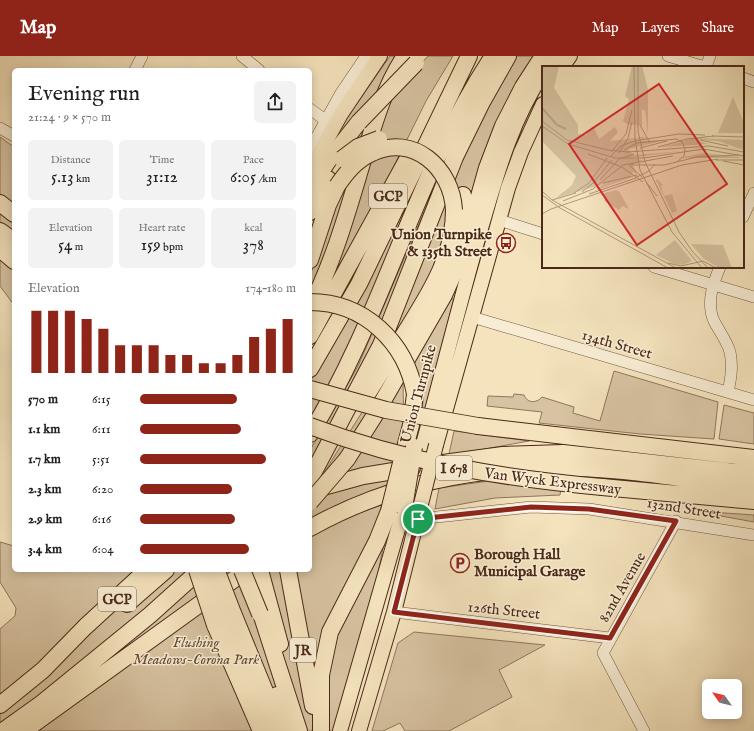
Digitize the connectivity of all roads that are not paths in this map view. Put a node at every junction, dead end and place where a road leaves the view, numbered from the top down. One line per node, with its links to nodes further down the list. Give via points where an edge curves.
1 (142, 56): 16 (street)
2 (366, 56): 24 (street)
3 (380, 56): 29 (main road, via 341,114)
4 (468, 56): 53 (highway, GCP, via 434,108); 54 (highway, via 359,284)
5 (493, 56): 60 (highway, GCP, via 445,142 356,347)
6 (508, 56): 63 (highway, via 455,157 381,345)
7 (543, 56): 47 (highway, via 503,126 464,250)
8 (668, 56): 14 (street)
9 (710, 56): 15 (street)
10 (415, 58): 30 (highway, bridge, via 359,122); 51 (highway, via 392,79 380,105 332,260)
11 (246, 61): 17 (street)
12 (562, 62): 13 (main road)
13 (550, 66)
14 (702, 66)
15 (705, 66)
16 (136, 68)
17 (256, 68)
18 (542, 74): 28 (main road, Union Turnpike)
19 (744, 78): 20 (street)
20 (754, 82)
21 (542, 89): 28 (main road)
22 (542, 106): 38 (main road, Union Turnpike, via 518,158)
23 (312, 110): 24 (street)
24 (325, 120): 27 (street)
25 (0, 128): 26 (street)
26 (12, 135)
27 (312, 145)
28 (505, 147): 61 (main road, Union Turnpike)
29 (312, 166)
30 (312, 186)
31 (754, 193): 37 (street)
32 (0, 200): 34 (highway)
33 (0, 204): 36 (highway)
34 (12, 207)
35 (312, 208): 47 (highway, bridge, via 328,178 342,159 358,147 380,139 397,138 413,141 433,150 445,160 458,179 463,195 463,232)
36 (12, 213)
37 (744, 215)
38 (499, 220): 40 (street); 52 (main road, Union Turnpike)
39 (0, 231): 41 (highway)
40 (542, 234)
41 (12, 240)
42 (0, 249): 44 (highway)
43 (312, 254): 63 (highway, bridge, via 337,186 354,165 366,156 380,150 404,149 423,155 439,168 450,186 454,210 451,243 435,284 348,426)
44 (12, 258)
45 (657, 268): 48 (street)
46 (720, 268): 48 (street)
47 (450, 282): 67 (highway, bridge, via 428,325 347,459)
48 (712, 284): 49 (street); 56 (street, via 710,300 713,320 730,350 732,363)
49 (754, 297)
50 (312, 302): 57 (highway, bridge, via 336,304 351,309 382,329 401,354)
51 (312, 304)
52 (472, 317): 56 (street, 134th Street); 70 (main road, Union Turnpike, bridge)
53 (312, 332)
54 (312, 366)
55 (312, 390): 62 (highway, bridge, via 386,410 478,426)
56 (728, 392): 58 (street, 134th Street)
57 (415, 394): 61 (highway); 69 (highway, bridge, via 402,459)
58 (754, 400)
59 (312, 427): 68 (highway, Van Wyck Expressway / I 678, bridge, via 379,450 442,466 509,477)
60 (312, 430)
61 (418, 448): 69 (highway, bridge)
62 (754, 458)
63 (314, 473)
64 (754, 474): 66 (highway, via 592,455 521,454 376,473)
65 (754, 488): 72 (highway, via 580,468 502,471 404,487 360,503)
66 (312, 489)
67 (312, 500)
68 (754, 501)
69 (397, 510): 91 (main road); 103 (highway, via 377,541 330,632 321,675)
70 (418, 519): 71 (street, 132nd Street, via 531,507 589,509); 88 (main road, Union Turnpike)
71 (676, 521): 73 (street, 132nd Street); 92 (street, 82nd Avenue)
72 (312, 527)
73 (754, 535)
74 (135, 572): 90 (highway, via 100,606)
75 (145, 572): 90 (highway, GCP)
76 (164, 572): 93 (highway, via 92,635)
77 (197, 572): 94 (highway, GCP, via 163,604)
78 (201, 572): 89 (highway, bridge)
79 (210, 572): 89 (main road, bridge)
80 (218, 572): 89 (main road, bridge)
81 (226, 572): 94 (highway, via 152,628)
82 (233, 572): 89 (highway)
83 (242, 572): 89 (highway, bridge)
84 (244, 572): 97 (highway)
85 (247, 572): 89 (highway, bridge)
86 (259, 572): 89 (highway)
87 (288, 572): 102 (highway, JR, via 313,701)
88 (394, 612): 92 (street, 126th Street); 106 (main road, Union Turnpike)
89 (242, 616): 98 (highway); 99 (main road); 100 (highway, via 280,705); 101 (highway)
90 (85, 627): 93 (highway, GCP)
91 (370, 628): 104 (main road); 105 (main road, via 366,661)
92 (610, 638): 107 (street, 82nd Avenue, via 603,653)
93 (44, 670): 95 (highway, GCP)
94 (68, 682): 96 (highway, GCP)
95 (0, 705)
96 (3, 731)
97 (24, 731)
98 (261, 731)
99 (270, 731)
100 (282, 731)
101 (300, 731)
102 (316, 731)
103 (321, 731)
104 (340, 731)
105 (351, 731)
106 (359, 731)
107 (644, 731)

